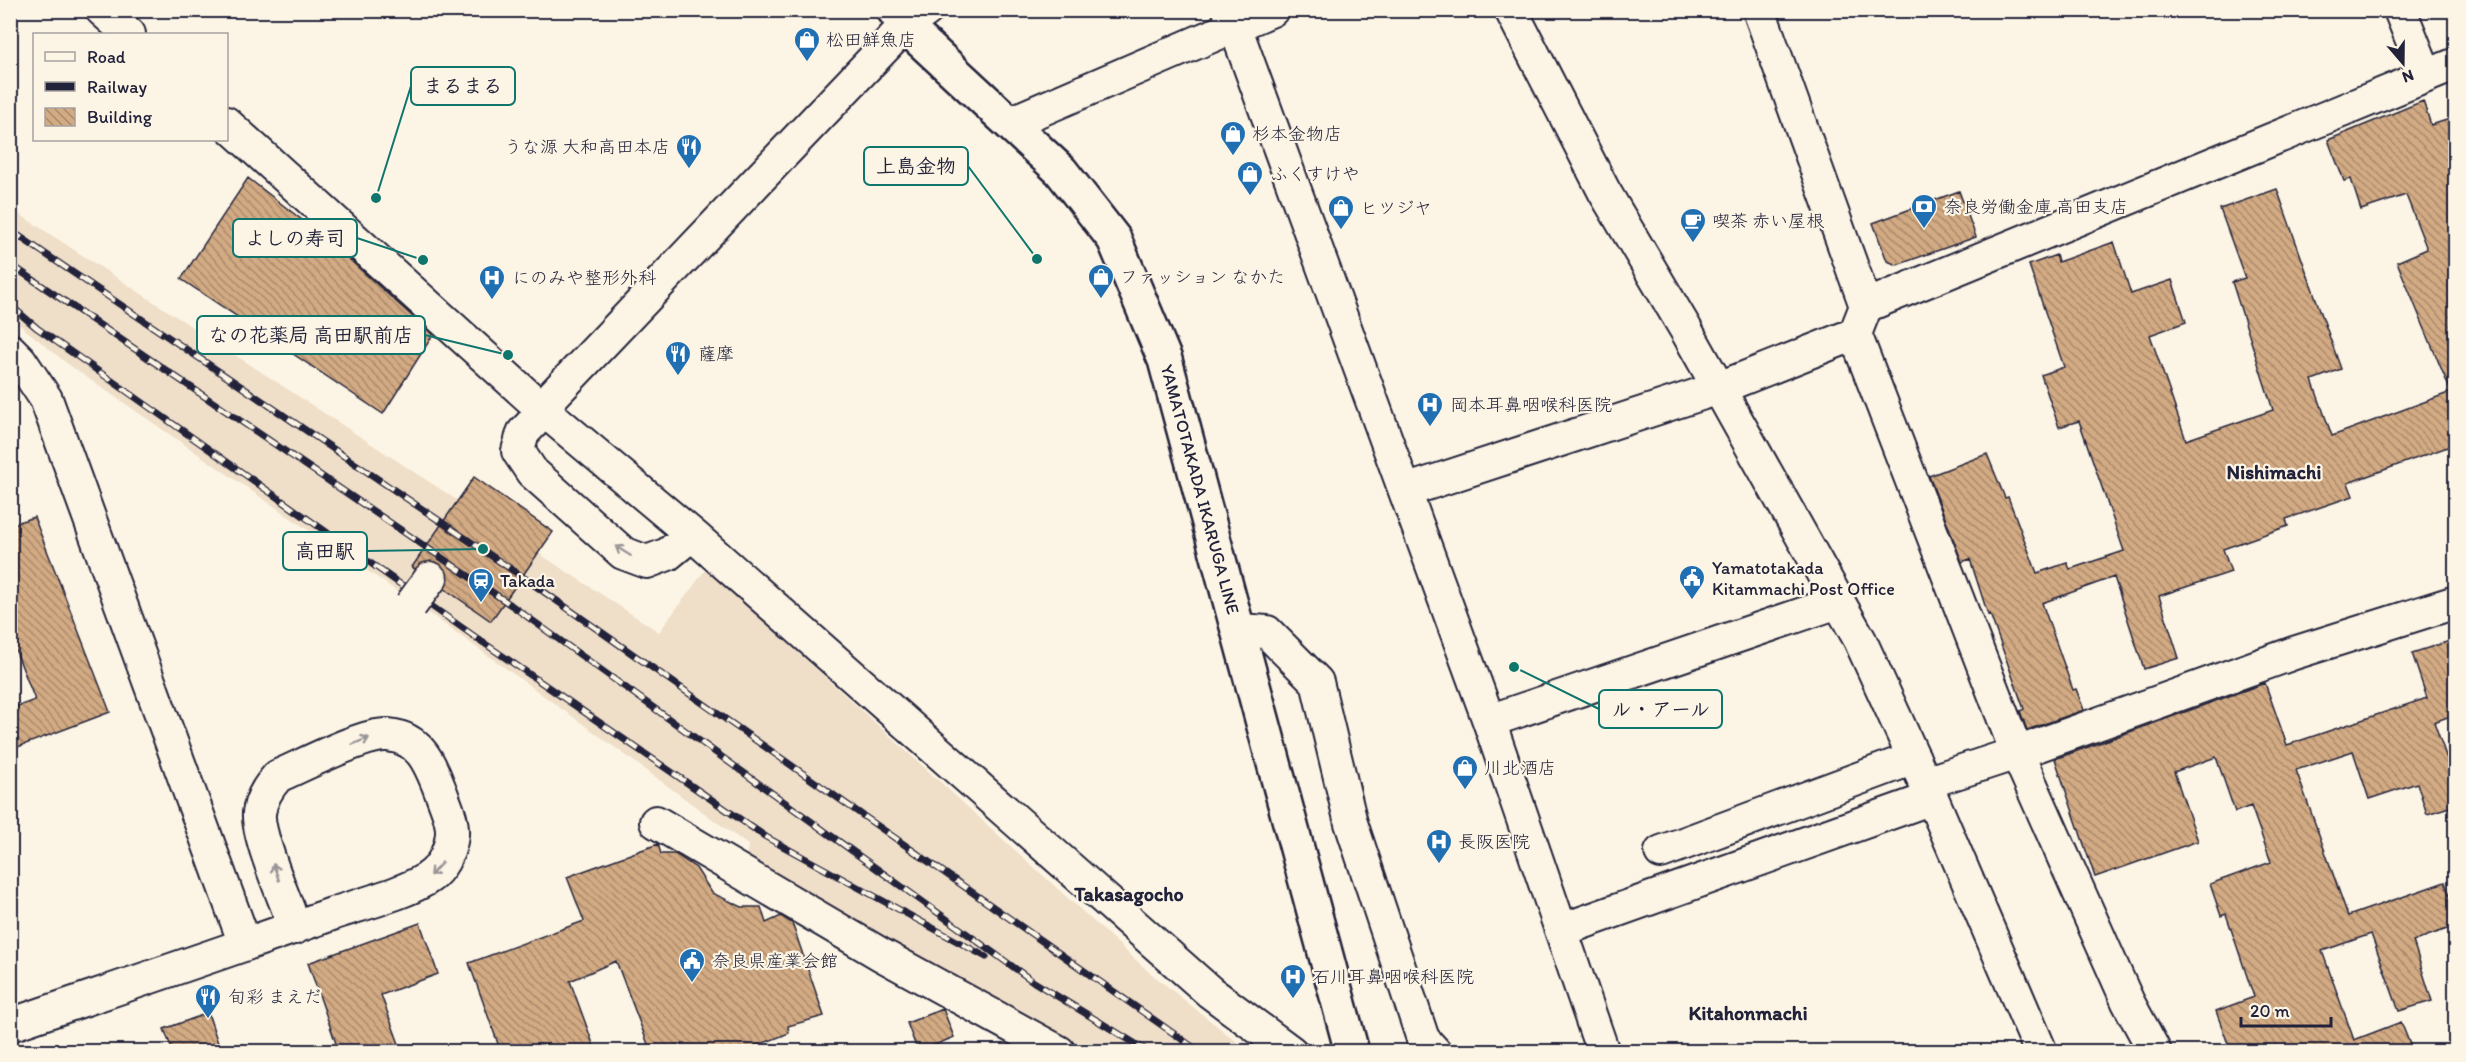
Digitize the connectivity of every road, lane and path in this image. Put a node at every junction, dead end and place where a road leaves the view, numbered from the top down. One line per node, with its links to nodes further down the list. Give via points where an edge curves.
1 (102, 10): 8 (street)
2 (1272, 10): 7 (street)
3 (1510, 10): 15 (street, via 1604,191)
4 (1759, 10): 13 (street)
5 (2400, 10): 10 (street)
6 (908, 16): 11 (main road, YAMATOTAKADA IKARUGA LINE); 16 (street)
7 (1231, 18): 11 (street); 17 (street)
8 (128, 33)
9 (2456, 64): 10 (street)
10 (2426, 75): 13 (street)
11 (1010, 123): 23 (main road, YAMATOTAKADA IKARUGA LINE, via 1061,171 1114,239 1165,360)
12 (228, 125): 16 (street)
13 (1860, 320): 15 (street); 25 (street)
14 (10, 350): 31 (street, via 46,399)
15 (1719, 388): 17 (street); 20 (street)
16 (543, 409): 18 (street); 18 (street, one-way to 16, via 668,554 647,562 623,553 532,472 518,451 523,433)
17 (1405, 491): 24 (street)
18 (692, 535): 34 (street, via 1209,992)
19 (430, 579): 22 (street, bridge)
20 (1838, 602): 24 (street); 26 (street, via 1860,640)
21 (2456, 602): 25 (street, via 2294,652)
22 (411, 605)
23 (1240, 630): 35 (main road, YAMATOTAKADA IKARUGA LINE); 36 (street, via 1267,632 1317,682 1351,823 1423,1039)
24 (1489, 721): 30 (street)
25 (2017, 753): 26 (street); 39 (street, via 2128,1002)
26 (1924, 780): 28 (street); 30 (street); 38 (street)
27 (656, 822): 33 (street, via 882,955)
28 (1661, 852)
29 (295, 928): 29 (street, one-way to 29, via 259,826 268,787 278,776 374,736 399,737 409,742 431,766 451,819 452,834 442,863 432,875 406,888); 31 (street)
30 (1562, 930): 37 (street)
31 (245, 944): 32 (street)
32 (10, 1025)
33 (1059, 1052)
34 (1291, 1052)
35 (1352, 1052)
36 (1435, 1052)
37 (1603, 1052)
38 (2041, 1052)
39 (2155, 1052)

